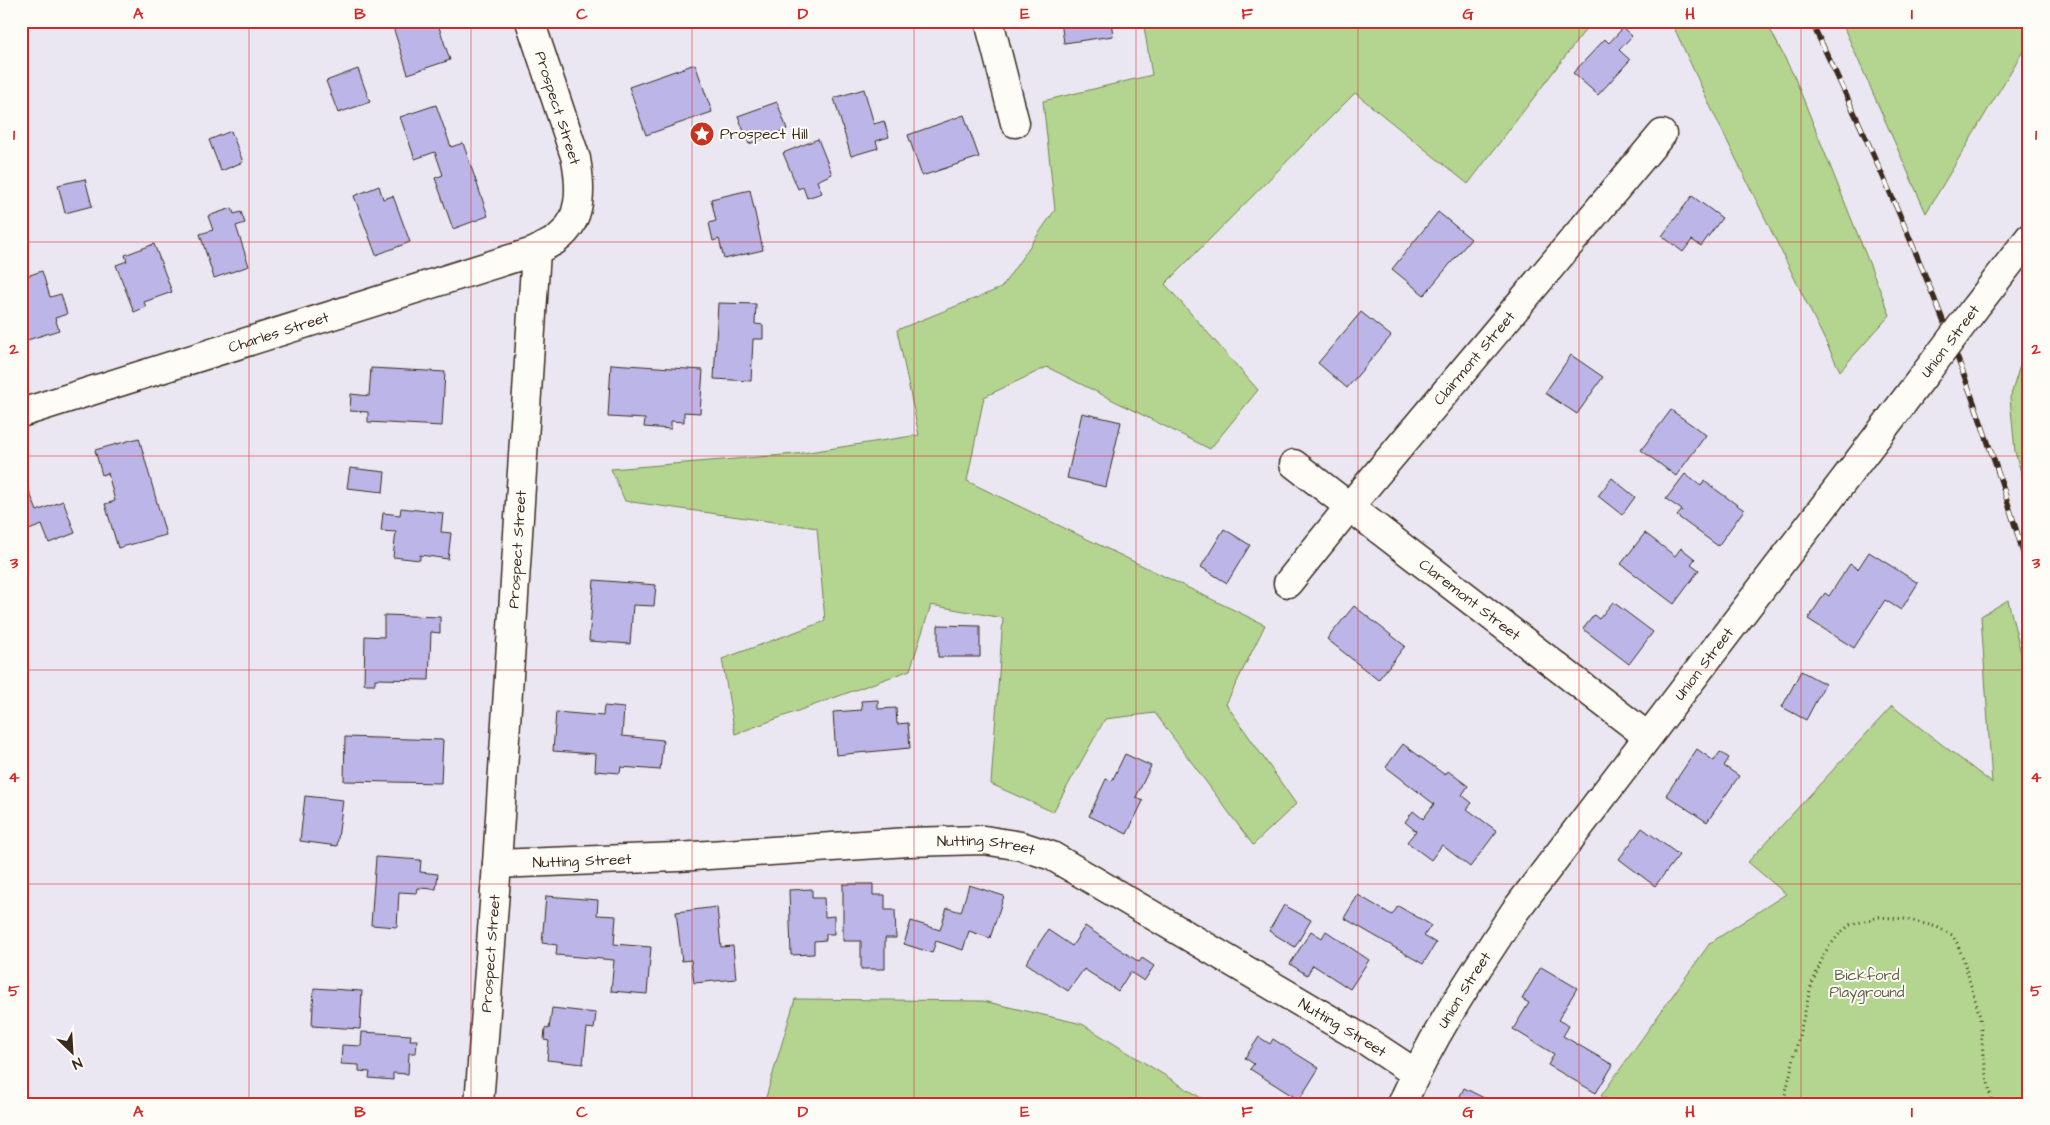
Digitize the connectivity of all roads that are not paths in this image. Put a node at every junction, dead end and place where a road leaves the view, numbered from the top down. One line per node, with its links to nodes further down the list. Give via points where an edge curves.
1 (530, 21): 6 (street, Prospect Street, via 579,176 578,206 568,230)
2 (989, 21): 3 (street)
3 (1015, 123)
4 (1662, 134): 9 (street, Clairmont Street)
5 (2029, 238): 11 (street, Union Street, bridge)
6 (536, 250): 7 (street, Charles Street); 12 (street, Prospect Street)
7 (21, 412)
8 (1294, 464): 9 (street, Claremont Street)
9 (1349, 507): 10 (street, Clairmont Street); 11 (street, Claremont Street)
10 (1288, 583)
11 (1647, 736): 13 (street, Union Street, via 1515,911 1465,986)
12 (497, 864): 13 (street, Nutting Street, via 918,842 984,840 1021,846 1052,856); 14 (street, Prospect Street)
13 (1415, 1073): 15 (street, Union Street)
14 (479, 1104)
15 (1402, 1104)

